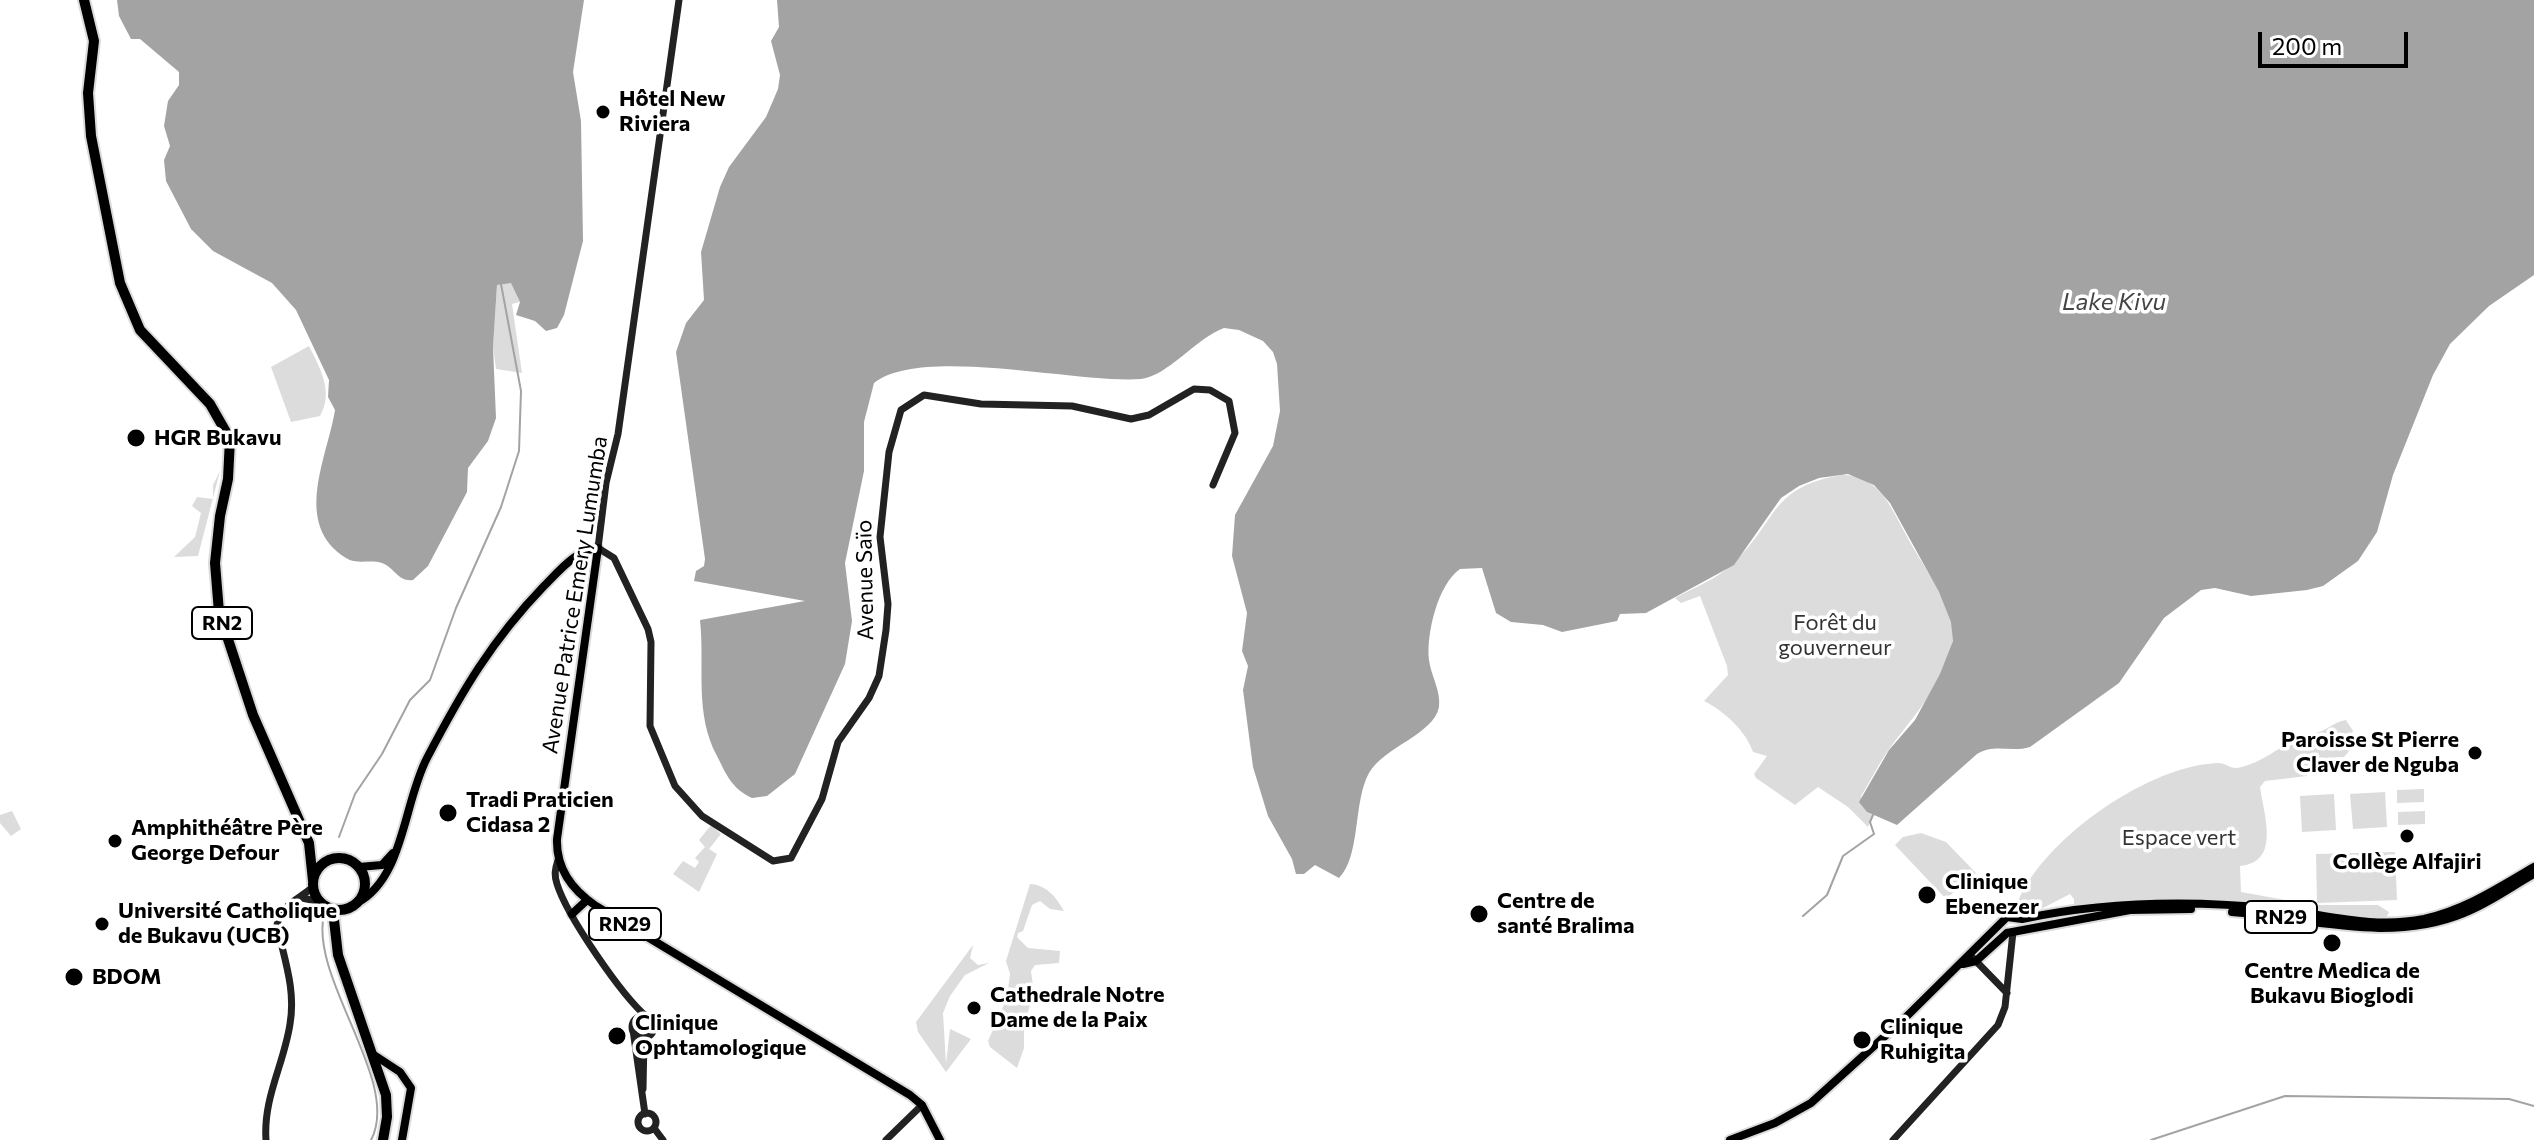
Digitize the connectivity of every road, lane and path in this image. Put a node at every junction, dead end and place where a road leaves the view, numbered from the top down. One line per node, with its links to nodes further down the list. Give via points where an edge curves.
1 (84, 0): 5 (highway, RN2, via 94,41 88,93 91,136 120,283 140,330 220,416 230,439 215,563 219,612 253,715)
2 (679, 0): 4 (street, Avenue Patrice Emery Lumumba)
3 (1213, 485): 4 (street, Avenue Saïo, via 1235,433 1229,401 1210,390 1184,392 1149,415 1131,419 1072,406 981,404 924,395 907,403 894,426 881,524 888,604 879,676 838,742 822,799 803,840 791,858 782,861 729,837 675,786 650,726 648,629 614,558)
4 (598, 548): 6 (main road, via 579,553 487,650 425,762); 8 (main road, Avenue Patrice Emery Lumumba)
5 (309, 843): 7 (highway); 12 (highway, RN2)
6 (396, 850): 9 (main road, via 382,865); 15 (main road, via 387,877)
7 (334, 859): 9 (highway); 12 (highway, via 319,868)
8 (558, 860): 14 (main road, RN29); 18 (street, via 556,880)
9 (359, 867): 15 (highway, via 365,885)
10 (2534, 867): 21 (main road, RN29, via 2465,907)
11 (2534, 874): 21 (main road, RN29, via 2466,913)
12 (313, 884): 13 (street); 16 (highway)
13 (299, 898): 16 (street); 35 (street, via 285,907 277,925 291,981 292,1011 267,1107)
14 (587, 900): 18 (main road); 32 (main road, RN29)
15 (357, 903): 17 (highway)
16 (324, 905): 17 (highway); 23 (highway)
17 (344, 909): 23 (highway)
18 (572, 914): 26 (street)
19 (2072, 915): 20 (main road, RN29); 21 (main road, RN29, via 2153,902 2370,923); 22 (main road, RN29)
20 (2014, 918): 22 (main road); 22 (main road, RN29, via 2005,918)
21 (2425, 922)
22 (2010, 930): 24 (main road, RN29); 25 (street)
23 (335, 935): 30 (highway)
24 (1973, 957): 25 (street); 41 (main road, RN29, via 1811,1103)
25 (2007, 993): 42 (street, via 1998,1025)
26 (630, 1002): 27 (street); 28 (street)
27 (647, 1017): 28 (street, via 637,1018); 29 (street, via 654,1028)
28 (633, 1027): 29 (street); 31 (street)
29 (644, 1038): 31 (street)
30 (374, 1055): 36 (highway, via 386,1095); 37 (main road, via 400,1072 411,1088)
31 (643, 1089): 33 (street)
32 (922, 1105): 39 (street); 40 (main road)
33 (645, 1114): 34 (street, via 655,1118); 34 (street, via 640,1126 646,1131)
34 (654, 1128): 38 (street)
35 (266, 1140)
36 (383, 1140)
37 (402, 1140)
38 (663, 1140)
39 (886, 1140)
40 (940, 1140)
41 (1730, 1140)
42 (1893, 1140)

